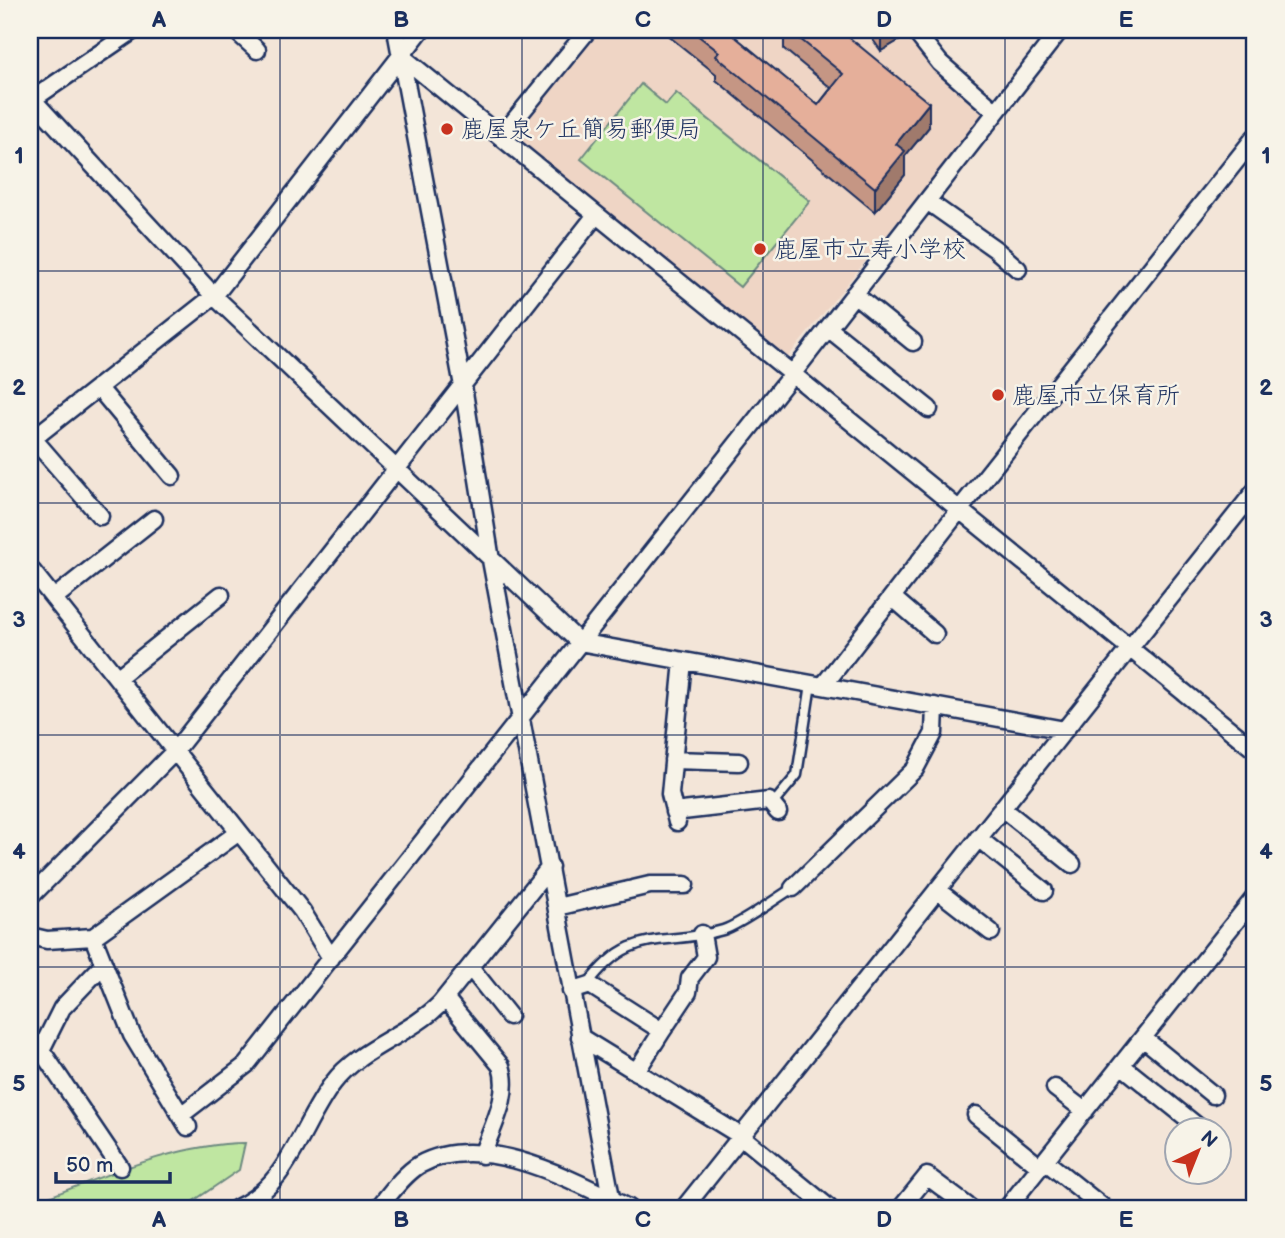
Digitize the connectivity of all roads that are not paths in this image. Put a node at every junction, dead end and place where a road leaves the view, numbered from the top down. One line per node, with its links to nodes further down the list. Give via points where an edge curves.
1 (134, 30): 10 (street)
2 (235, 30): 8 (street)
3 (396, 30): 9 (street)
4 (421, 30): 9 (street)
5 (588, 30): 12 (street)
6 (914, 30): 11 (street, via 940,63)
7 (1060, 30): 11 (street)
8 (257, 50)
9 (400, 55): 12 (street); 18 (street); 22 (street)
10 (31, 100): 18 (street)
11 (996, 112): 14 (street)
12 (501, 137): 15 (street)
13 (1255, 137): 29 (street)
14 (927, 201): 16 (street); 17 (street)
15 (596, 215): 21 (street); 22 (street)
16 (1018, 269)
17 (854, 295): 19 (street); 20 (street)
18 (214, 296): 23 (street); 26 (street)
19 (828, 328): 21 (street); 24 (street)
20 (913, 342)
21 (793, 373): 29 (street); 38 (street)
22 (463, 386): 26 (street); 32 (street)
23 (98, 387): 25 (street); 27 (street)
24 (929, 409)
25 (31, 438): 30 (street)
26 (397, 468): 32 (street); 47 (street)
27 (172, 476)
28 (1255, 491): 39 (street)
29 (960, 509): 35 (street); 39 (street)
30 (100, 516)
31 (154, 519): 36 (street)
32 (491, 560): 38 (street); 44 (street)
33 (30, 571): 36 (street)
34 (221, 595): 41 (street)
35 (892, 597): 37 (street); 42 (street)
36 (54, 598): 41 (street)
37 (935, 634)
38 (579, 642): 40 (street); 44 (street)
39 (1130, 649): 45 (street); 46 (street)
40 (683, 661): 42 (street); 48 (street)
41 (117, 678): 47 (street)
42 (817, 685): 43 (street); 51 (lane, via 797,775)
43 (936, 706): 45 (street); 57 (street, via 934,733 915,769)
44 (521, 718): 55 (street); 67 (street)
45 (1065, 730): 50 (street)
46 (1255, 750)
47 (175, 751): 52 (street); 60 (street)
48 (673, 760): 49 (street); 51 (street, via 670,794 676,817 769,801)
49 (739, 762)
50 (1002, 808): 53 (street); 54 (street)
51 (775, 809)
52 (239, 832): 66 (street); 67 (street, via 302,911)
53 (978, 838): 58 (street); 59 (street)
54 (1072, 864)
55 (550, 867): 62 (street); 69 (street)
56 (685, 885): 62 (street, via 650,885)
57 (793, 888): 64 (lane, via 725,930)
58 (937, 890): 63 (street); 83 (street)
59 (1044, 891)
60 (30, 897)
61 (1255, 897): 75 (street)
62 (557, 906): 70 (street)
63 (991, 932)
64 (702, 934): 70 (lane, via 643,941 622,949); 73 (street, via 706,957)
65 (30, 936): 66 (street, via 47,940)
66 (93, 937): 68 (street)
67 (331, 958): 68 (street, via 246,1065 184,1121 132,1035)
68 (104, 964): 86 (street, via 62,1008 41,1051)
69 (470, 967): 71 (street); 72 (street)
70 (578, 989): 73 (street, via 590,985); 74 (street)
71 (445, 999): 84 (street, via 501,1066 505,1078 504,1094); 88 (street, via 425,1019 358,1059 334,1082 277,1179)
72 (509, 1016)
73 (662, 1031): 77 (street)
74 (580, 1037): 77 (street); 87 (street)
75 (1143, 1038): 76 (street); 79 (street)
76 (1121, 1065): 80 (street); 82 (street)
77 (636, 1072): 83 (street)
78 (1055, 1088): 80 (street)
79 (1213, 1095)
80 (1085, 1111): 85 (street)
81 (976, 1115): 85 (street)
82 (1186, 1116)
83 (741, 1136): 91 (street); 92 (street)
84 (482, 1155): 87 (street, via 538,1167); 89 (street, via 440,1157 418,1166)
85 (1043, 1164): 95 (street); 96 (street)
86 (120, 1167)
87 (612, 1204): 90 (street)
88 (237, 1208)
89 (378, 1208)
90 (629, 1208)
91 (684, 1208)
92 (829, 1208)
93 (901, 1208): 94 (street, via 928,1176)
94 (970, 1208)
95 (1007, 1208)
96 (1104, 1208)

